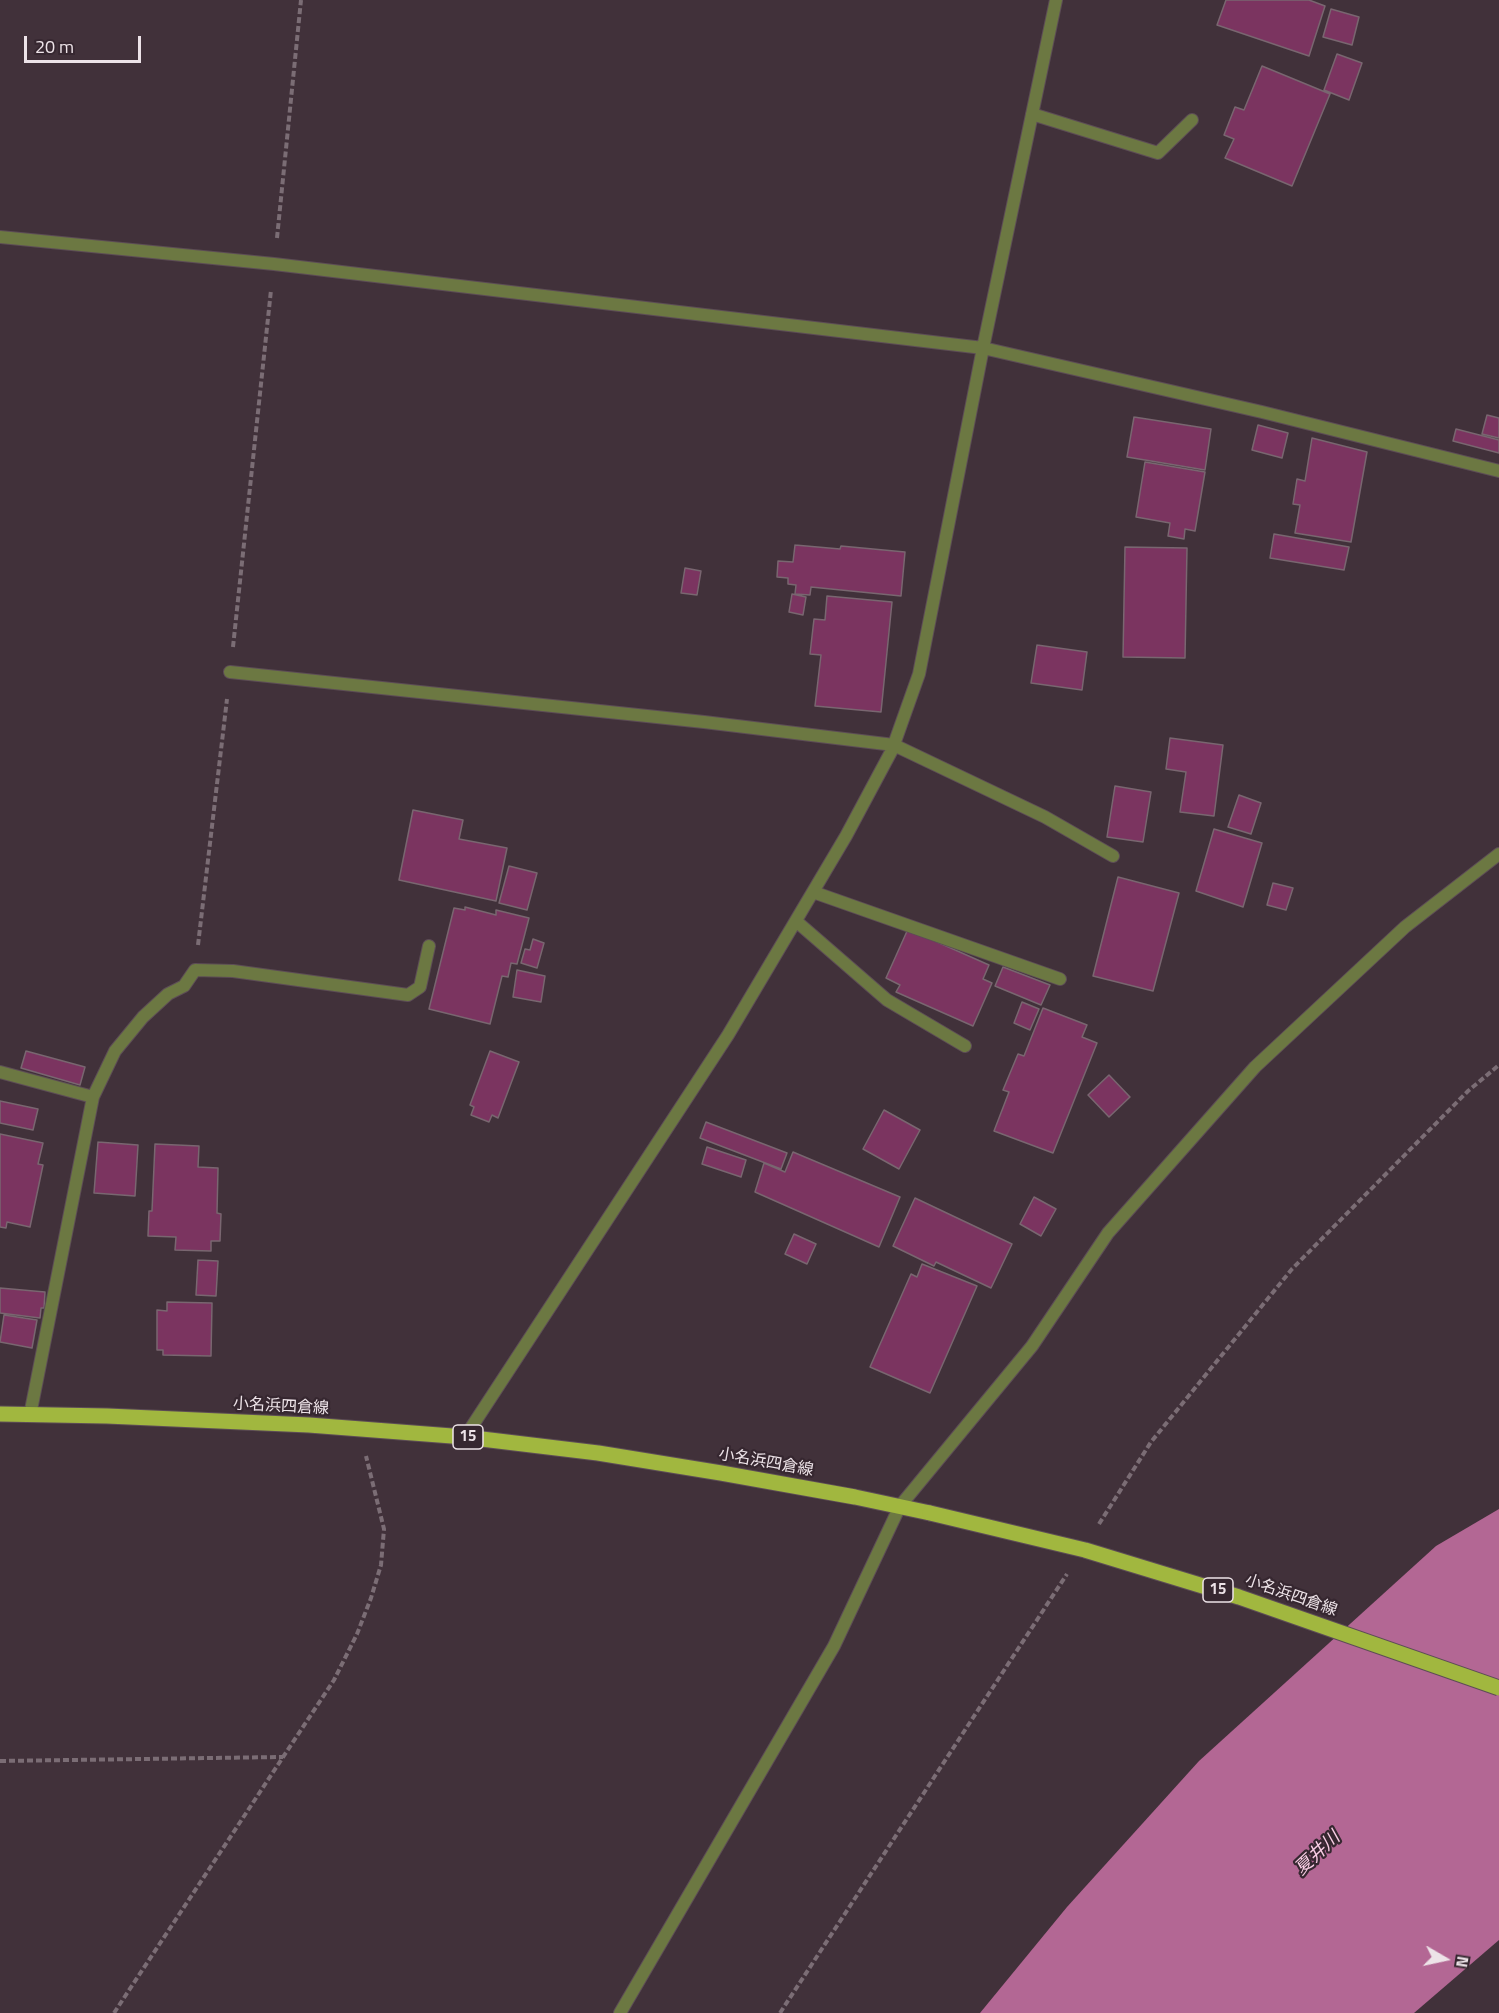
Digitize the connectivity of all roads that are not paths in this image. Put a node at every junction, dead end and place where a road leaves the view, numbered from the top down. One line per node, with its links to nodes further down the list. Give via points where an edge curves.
1 (1056, 0): 2 (street)
2 (1032, 114): 3 (street, via 1158,153); 5 (street)
3 (1192, 120)
4 (0, 237): 5 (street, via 274,264)
5 (983, 348): 6 (street); 8 (street, via 919,675)
6 (1499, 471)
7 (230, 672): 8 (street)
8 (894, 744): 10 (street, via 1045,817); 11 (street)
9 (1499, 855): 21 (street, via 1405,927 1255,1067 1108,1233 1032,1346)
10 (1113, 856)
11 (813, 892): 12 (street); 14 (street)
12 (796, 921): 15 (street, via 887,1000); 20 (street, via 728,1035)
13 (429, 946): 17 (street, via 420,987 408,995 233,971 195,970 184,986 168,994 143,1017 116,1051)
14 (1060, 979)
15 (965, 1046)
16 (0, 1072): 17 (street)
17 (93, 1097): 19 (street)
18 (0, 1414): 19 (main road, 小名浜四倉線 / 15)
19 (30, 1415): 20 (main road, 小名浜四倉線 / 15)
20 (465, 1437): 21 (main road, 小名浜四倉線 / 15, via 598,1453)
21 (900, 1506): 22 (main road, 小名浜四倉線 / 15, bridge, via 1086,1550 1217,1590); 23 (street, via 834,1646)
22 (1499, 1688)
23 (620, 2013)

